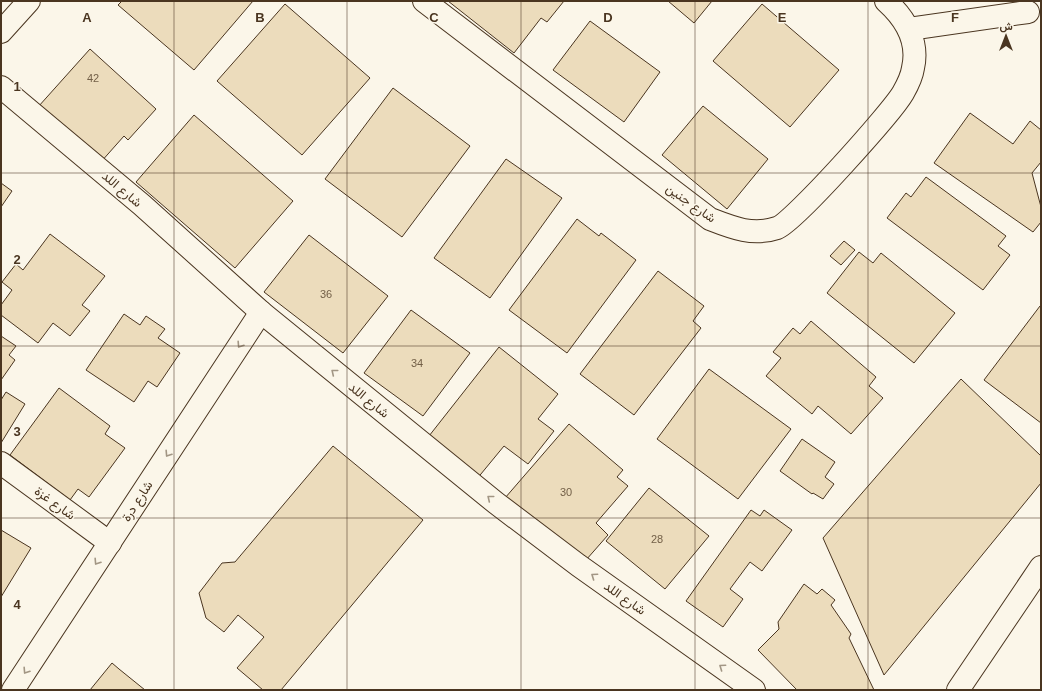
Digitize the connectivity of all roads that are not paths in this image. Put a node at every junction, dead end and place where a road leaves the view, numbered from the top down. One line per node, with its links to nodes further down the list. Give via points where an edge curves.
1 (29, 1): 6 (street)
2 (424, 1): 5 (street, شارع جنين, via 710,219 734,229 758,232 779,228 805,205 904,92 913,69 915,48)
3 (886, 1): 5 (street, شارع جنين)
4 (1028, 12): 5 (street)
5 (909, 29)
6 (1, 32)
7 (1, 87): 8 (street, شارع اللد, via 142,205)
8 (261, 312): 10 (street, شارع درة, one-way to 10); 13 (street, شارع اللد, one-way to 8, via 578,565 496,503)
9 (1, 463): 10 (street, شارع غزة)
10 (110, 542): 12 (street, شارع درة, one-way to 12)
11 (1041, 567): 14 (street)
12 (13, 690)
13 (754, 690)
14 (958, 690)

